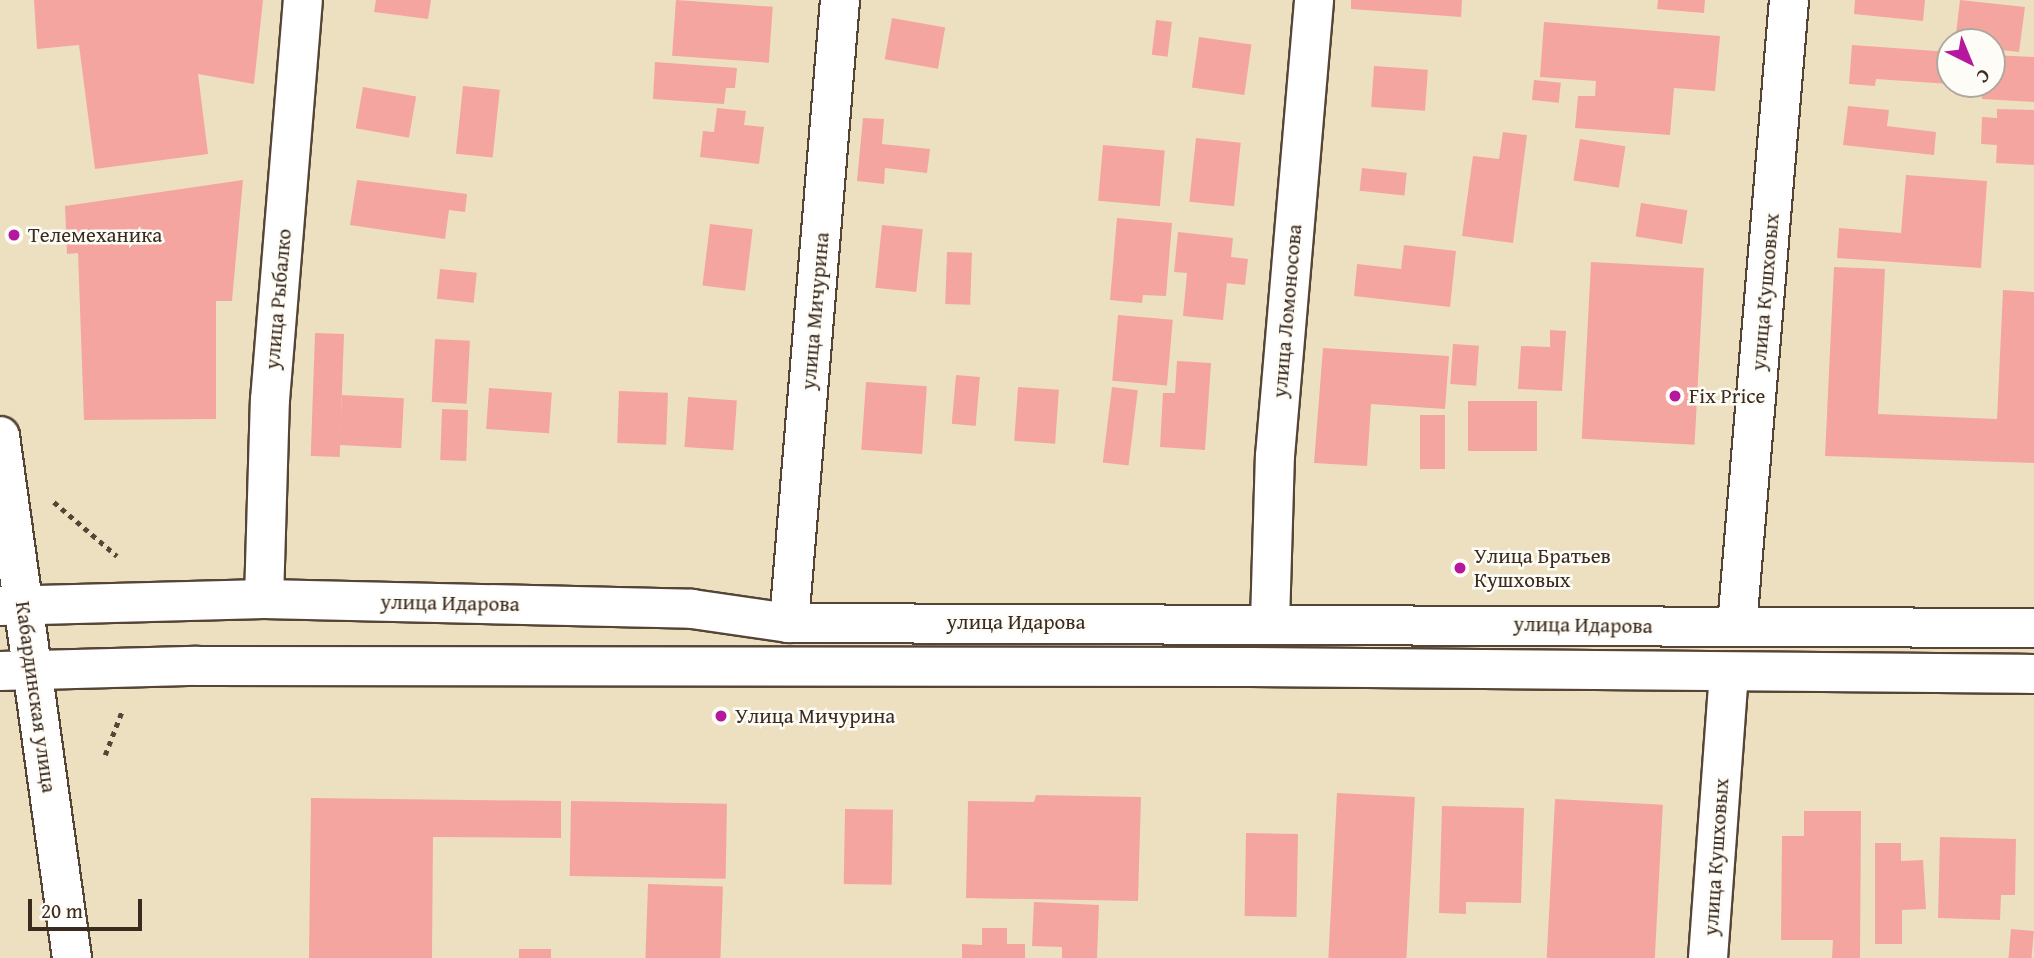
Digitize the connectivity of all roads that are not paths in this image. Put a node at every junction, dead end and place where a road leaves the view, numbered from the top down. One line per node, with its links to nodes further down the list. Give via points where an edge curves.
1 (303, 0): 6 (main road, улица Рыбалко, via 270,400)
2 (840, 0): 9 (main road, улица Мичурина)
3 (1314, 0): 8 (main road, улица Ломоносова, via 1275,456)
4 (1789, 0): 10 (main road, улица Кушховых)
5 (0, 436): 7 (main road, Кабардинская улица)
6 (264, 599): 7 (main road, улица Идарова); 9 (main road, улица Идарова, via 692,608)
7 (12, 606): 12 (main road, Кабардинская улица)
8 (1270, 622): 9 (main road, улица Идарова); 10 (main road, улица Идарова)
9 (789, 623)
10 (1737, 626): 11 (main road, улица Идарова)
11 (2034, 628)
12 (17, 671): 13 (main road, via 197,666 1251,667); 15 (main road, Кабардинская улица)
13 (1729, 673): 14 (main road); 16 (main road, улица Кушховых)
14 (2034, 674)
15 (72, 958)
16 (1708, 958)

